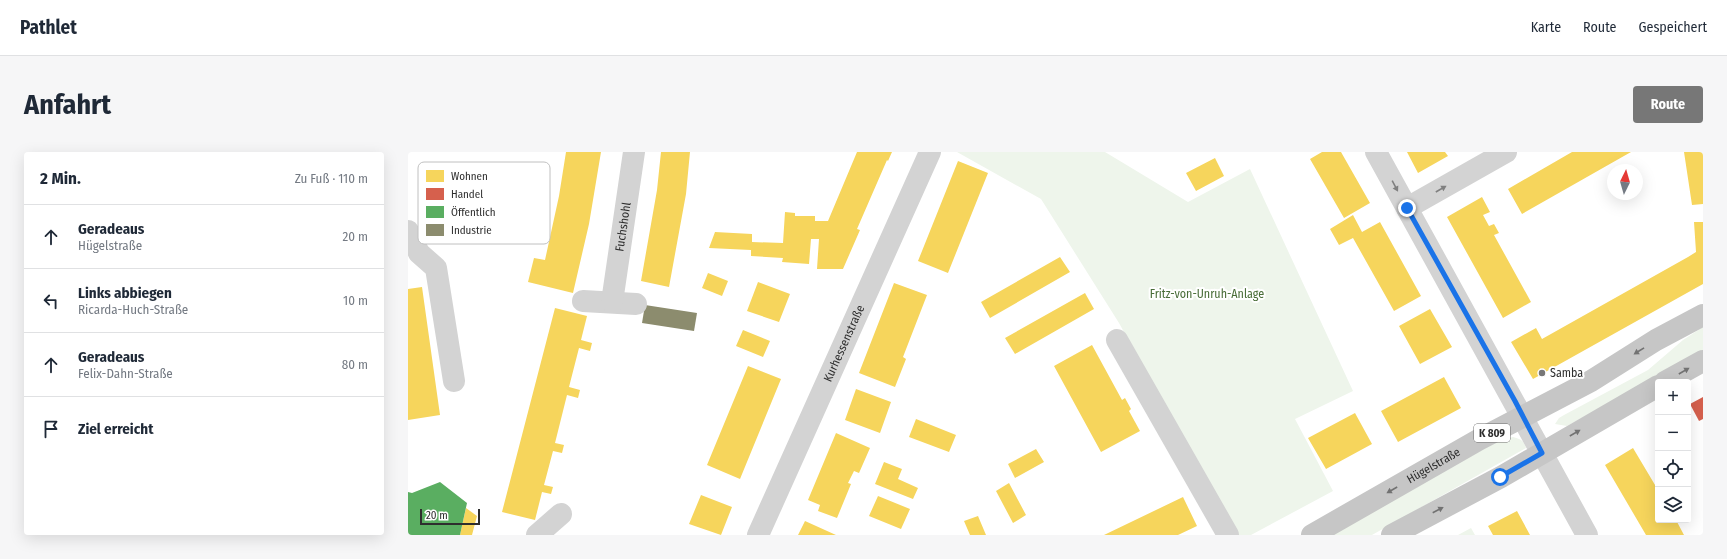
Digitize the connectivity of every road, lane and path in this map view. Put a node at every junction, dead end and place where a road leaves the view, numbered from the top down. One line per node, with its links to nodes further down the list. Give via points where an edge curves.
1 (634, 152): 8 (street, Fuchshohl)
2 (930, 152): 20 (street, Kurhessenstraße)
3 (1376, 152): 5 (street, one-way to 5)
4 (1506, 152): 5 (street, one-way to 4)
5 (1407, 208): 16 (street)
6 (408, 231): 14 (street, via 419,253 436,268)
7 (584, 300): 8 (street)
8 (612, 302): 9 (street)
9 (636, 304)
10 (1703, 315): 16 (main road, Hügelstraße / K 809, one-way to 16, via 1656,340 1591,381)
11 (1117, 340): 21 (street)
12 (1703, 361): 13 (main road, one-way to 12)
13 (1671, 379)
14 (454, 381)
15 (1655, 388): 17 (main road, one-way to 15)
16 (1523, 416): 17 (street); 22 (main road, Hügelstraße / K 809, one-way to 22)
17 (1542, 453): 23 (main road, one-way to 17); 24 (street)
18 (560, 514): 19 (street)
19 (537, 535)
20 (758, 535)
21 (1228, 535)
22 (1312, 535)
23 (1392, 535)
24 (1587, 535)

